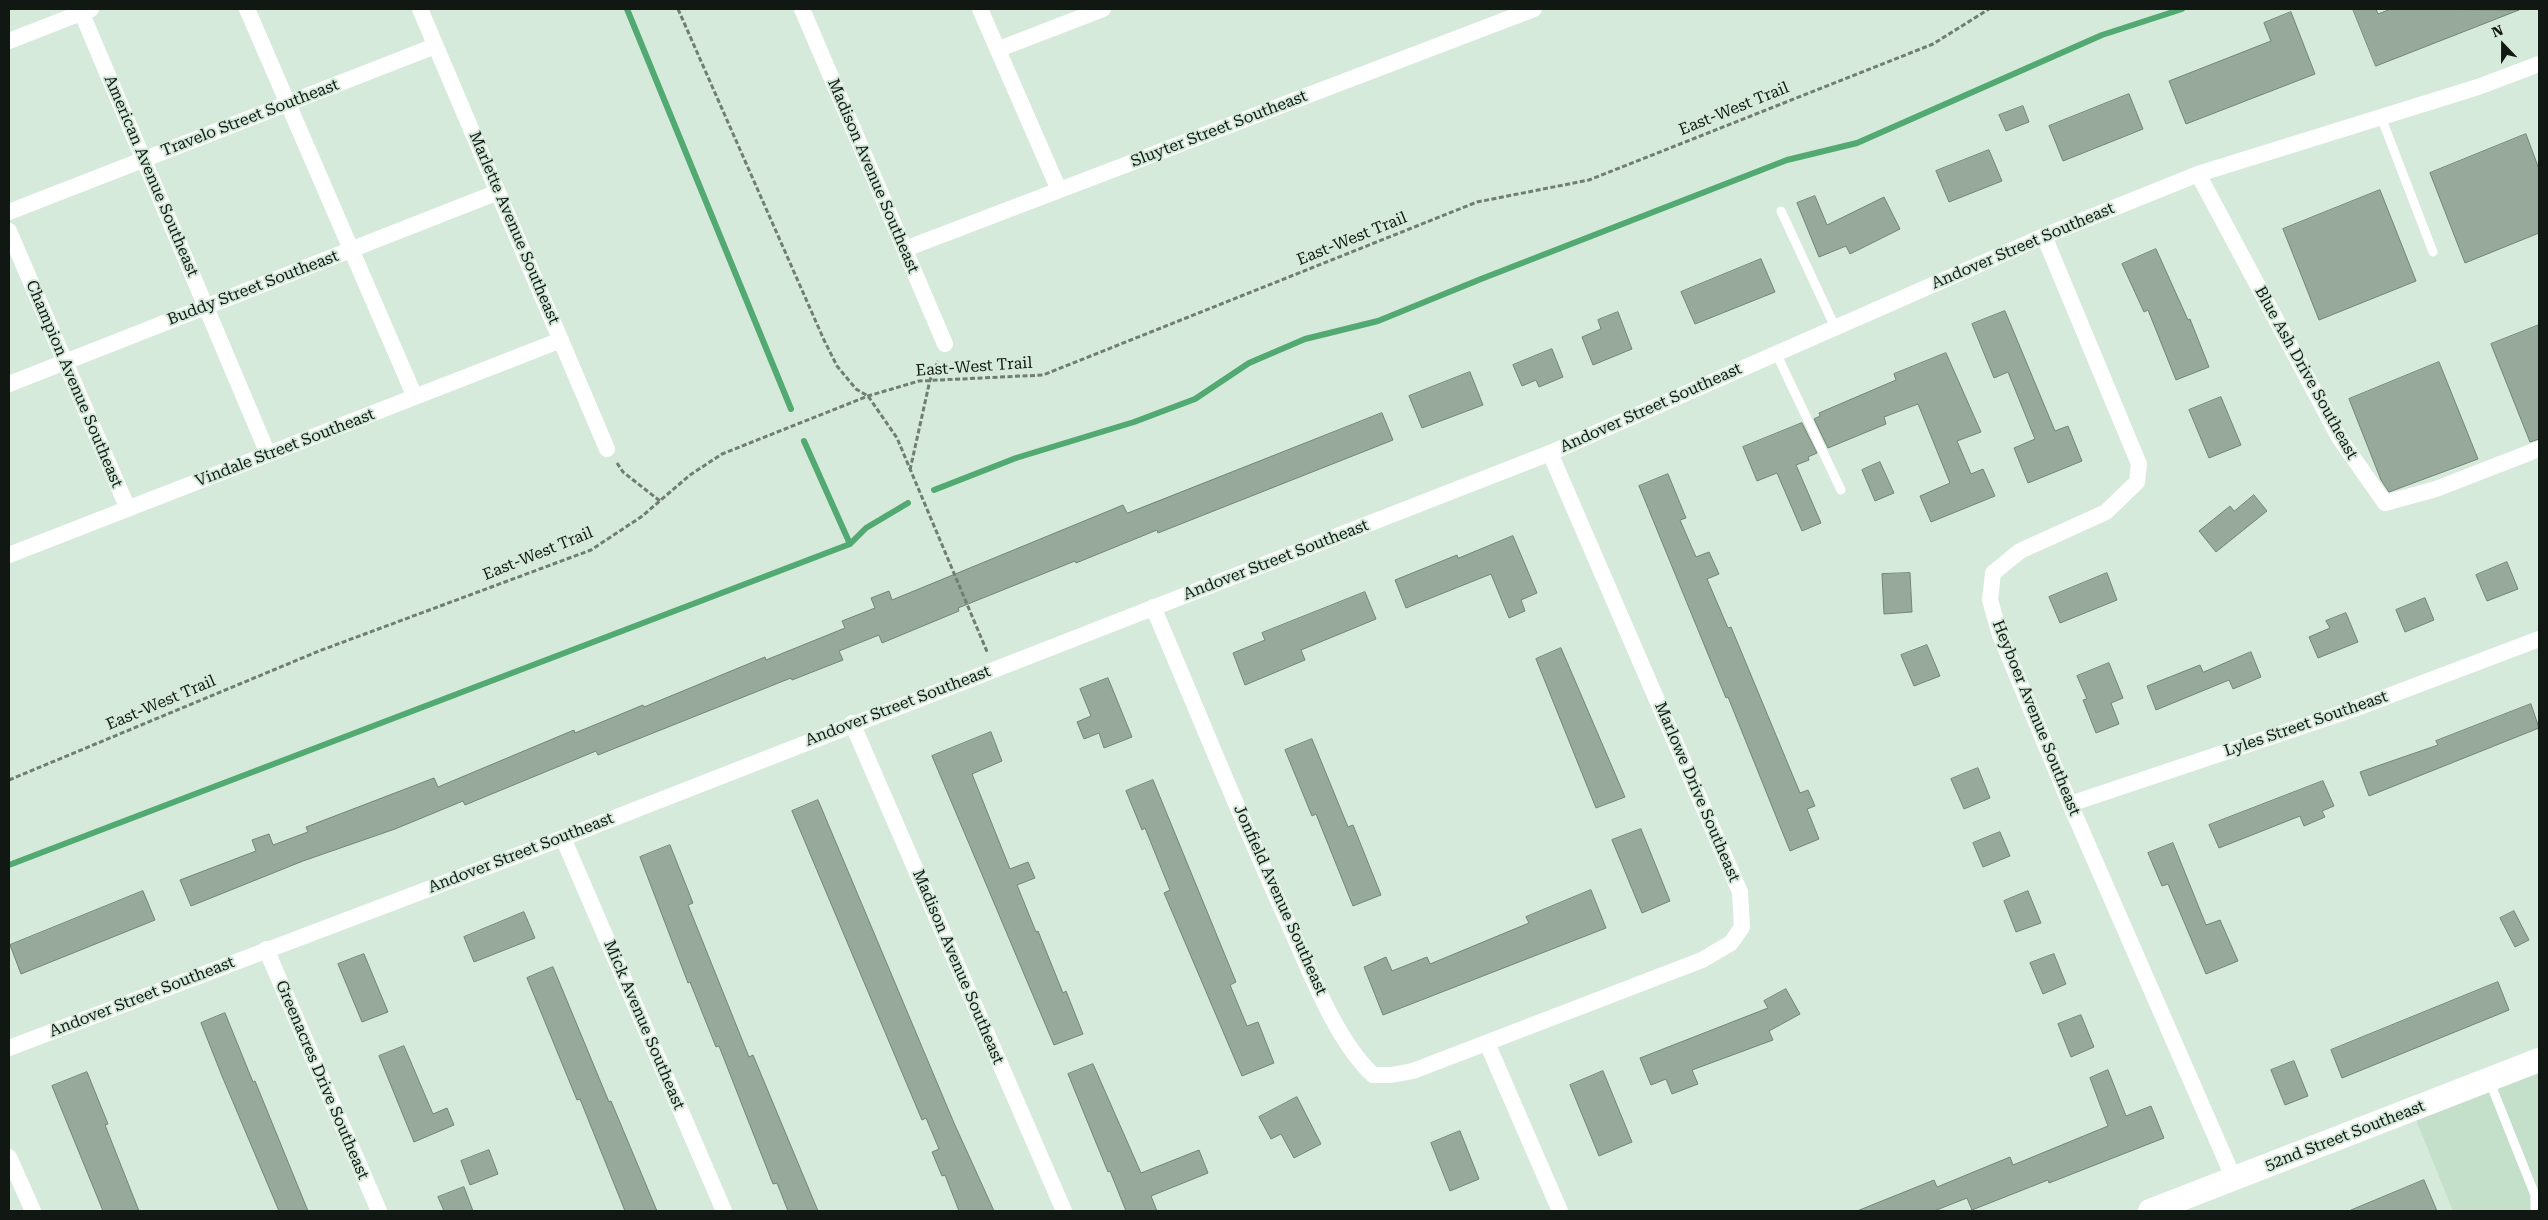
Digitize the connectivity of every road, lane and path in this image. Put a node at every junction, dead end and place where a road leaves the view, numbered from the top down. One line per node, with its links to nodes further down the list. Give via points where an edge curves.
1 (247, 9): 15 (street)
2 (420, 9): 12 (street, Marlette Avenue Southeast)
3 (678, 9): 36 (path, via 824,340 856,389)
4 (802, 9): 25 (street, Madison Avenue Southeast)
5 (980, 9): 13 (street)
6 (1104, 9): 13 (street)
7 (1534, 9): 10 (street, Sluyter Street Southeast)
8 (1988, 9): 34 (path, East-West Trail, via 1933,44 1589,180 1477,202 1043,375)
9 (84, 10): 11 (street); 17 (street, American Avenue Southeast)
10 (1500, 15): 19 (street, Sluyter Street Southeast)
11 (9, 41)
12 (435, 46): 15 (street, Travelo Street Southeast); 20 (street, Marlette Avenue Southeast)
13 (999, 49): 19 (street)
14 (2539, 64): 16 (street, Andover Street Southeast)
15 (288, 103): 17 (street, Travelo Street Southeast); 26 (street)
16 (2381, 117): 18 (street, Andover Street Southeast); 27 (lane)
17 (144, 159): 22 (street, Travelo Street Southeast); 28 (street, American Avenue Southeast)
18 (2198, 174): 24 (street, Andover Street Southeast); 39 (street, Blue Ash Drive Southeast, via 2340,439 2385,503 2436,490)
19 (1059, 190): 25 (street, Sluyter Street Southeast)
20 (498, 192): 26 (street, Buddy Street Southeast); 30 (street, Marlette Avenue Southeast)
21 (1781, 211): 29 (lane)
22 (9, 212)
23 (9, 231): 33 (street, Champion Avenue Southeast)
24 (2044, 236): 29 (street, Andover Street Southeast); 52 (street, Heyboer Avenue Southeast, via 2139,464 2137,482 2106,512 2020,551 1993,574 1990,600 2000,635)
25 (905, 249): 31 (street, Madison Avenue Southeast)
26 (352, 250): 28 (street, Buddy Street Southeast); 37 (street)
27 (2433, 252)
28 (206, 306): 33 (street, Buddy Street Southeast); 41 (street, American Avenue Southeast)
29 (1835, 327): 32 (street, Andover Street Southeast)
30 (561, 340): 37 (street, Vindale Street Southeast); 38 (street, Marlette Avenue Southeast)
31 (944, 344): 34 (path)
32 (1776, 353): 40 (street, Andover Street Southeast); 43 (lane)
33 (65, 362): 35 (street, Buddy Street Southeast); 45 (street, Champion Avenue Southeast)
34 (930, 380): 36 (path, East-West Trail); 42 (path)
35 (9, 384)
36 (868, 396): 42 (path, via 897,438); 44 (path, East-West Trail, via 722,454 690,475)
37 (415, 397): 41 (street, Vindale Street Southeast)
38 (607, 449): 44 (path, via 623,472)
39 (2539, 449)
40 (1550, 453): 47 (street, Andover Street Southeast); 55 (street, Marlowe Drive Southeast, via 1740,892 1742,927 1731,943 1702,960)
41 (268, 454): 45 (street, Vindale Street Southeast)
42 (910, 470): 49 (path)
43 (1841, 490)
44 (660, 501): 51 (path, East-West Trail, via 591,550 319,651)
45 (128, 509): 46 (street, Vindale Street Southeast)
46 (9, 555)
47 (1153, 607): 49 (street, Andover Street Southeast); 55 (street, Jonfield Avenue Southeast, via 1318,989 1358,1061 1373,1075 1390,1075 1413,1071)
48 (2539, 639): 52 (street, Lyles Street Southeast, via 2354,709)
49 (994, 669): 50 (street, Andover Street Southeast)
50 (852, 723): 53 (street, Andover Street Southeast); 64 (street, Madison Avenue Southeast)
51 (9, 780)
52 (2070, 804): 60 (street, Heyboer Avenue Southeast)
53 (563, 838): 54 (street, Andover Street Southeast); 63 (street, Mick Avenue Southeast)
54 (266, 949): 56 (street, Andover Street Southeast); 62 (street, Greenacres Drive Southeast)
55 (1487, 1043): 65 (street)
56 (9, 1048)
57 (2539, 1060): 58 (main road, 52nd Street Southeast)
58 (2489, 1079): 60 (main road, 52nd Street Southeast); 67 (lane, via 2535,1195)
59 (9, 1157): 61 (street)
60 (2234, 1179): 66 (main road, 52nd Street Southeast)
61 (32, 1211)
62 (379, 1211)
63 (724, 1211)
64 (1064, 1211)
65 (1560, 1211)
66 (2150, 1211)
67 (2535, 1211)

